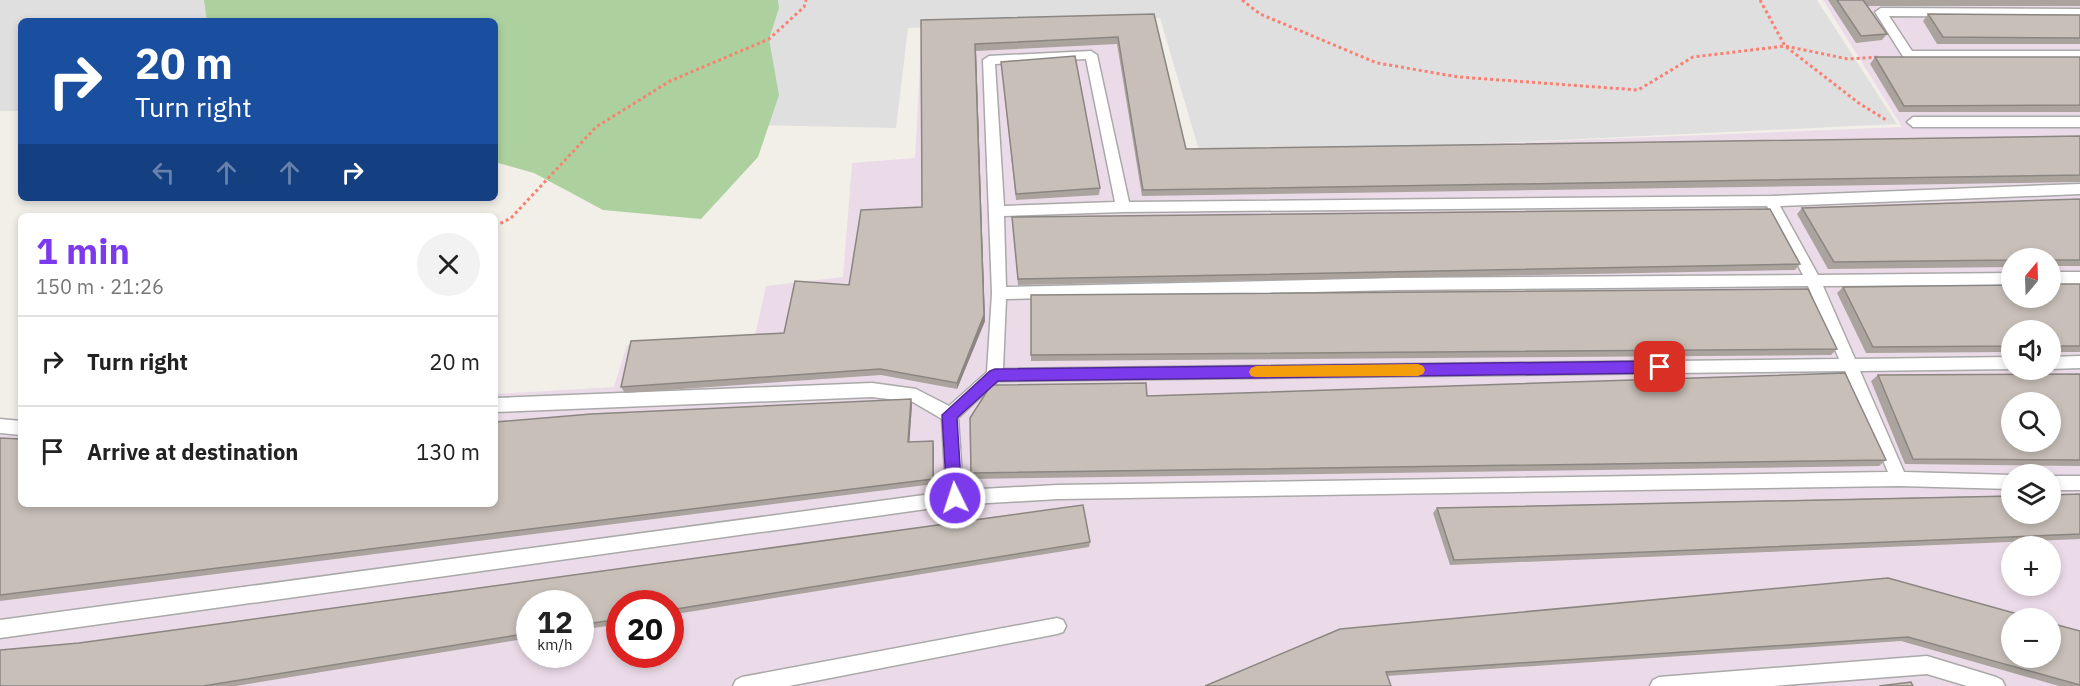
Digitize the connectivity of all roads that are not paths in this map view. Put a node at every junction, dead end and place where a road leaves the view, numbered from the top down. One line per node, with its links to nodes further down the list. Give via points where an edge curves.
1 (2080, 13): 2 (lane, via 1881,12 1908,55)
2 (2080, 55)
3 (1913, 122): 4 (lane)
4 (2080, 122)
5 (2080, 189): 6 (lane)
6 (1771, 201): 7 (lane); 12 (lane)
7 (1123, 207): 8 (lane); 8 (lane, via 1091,55 989,60)
8 (997, 211): 13 (lane)
9 (2061, 278): 10 (lane)
10 (2080, 278)
11 (2001, 279): 12 (lane)
12 (1813, 280): 13 (lane); 17 (lane)
13 (999, 293): 18 (lane)
14 (2080, 362): 16 (lane)
15 (2001, 363): 17 (lane)
16 (2061, 363)
17 (1850, 365): 18 (lane); 23 (lane)
18 (995, 375): 20 (lane)
19 (498, 405): 20 (lane, via 872,390 916,396)
20 (950, 415): 27 (lane)
21 (0, 426): 22 (lane)
22 (18, 428)
23 (1899, 479): 24 (lane); 27 (lane, via 1058,492)
24 (2001, 482)
25 (2061, 483): 26 (lane)
26 (2080, 483)
27 (955, 498): 29 (lane)
28 (1056, 626): 30 (lane)
29 (0, 629)
30 (742, 686)
31 (1659, 686): 32 (lane, via 1927,665)
32 (1996, 686)

